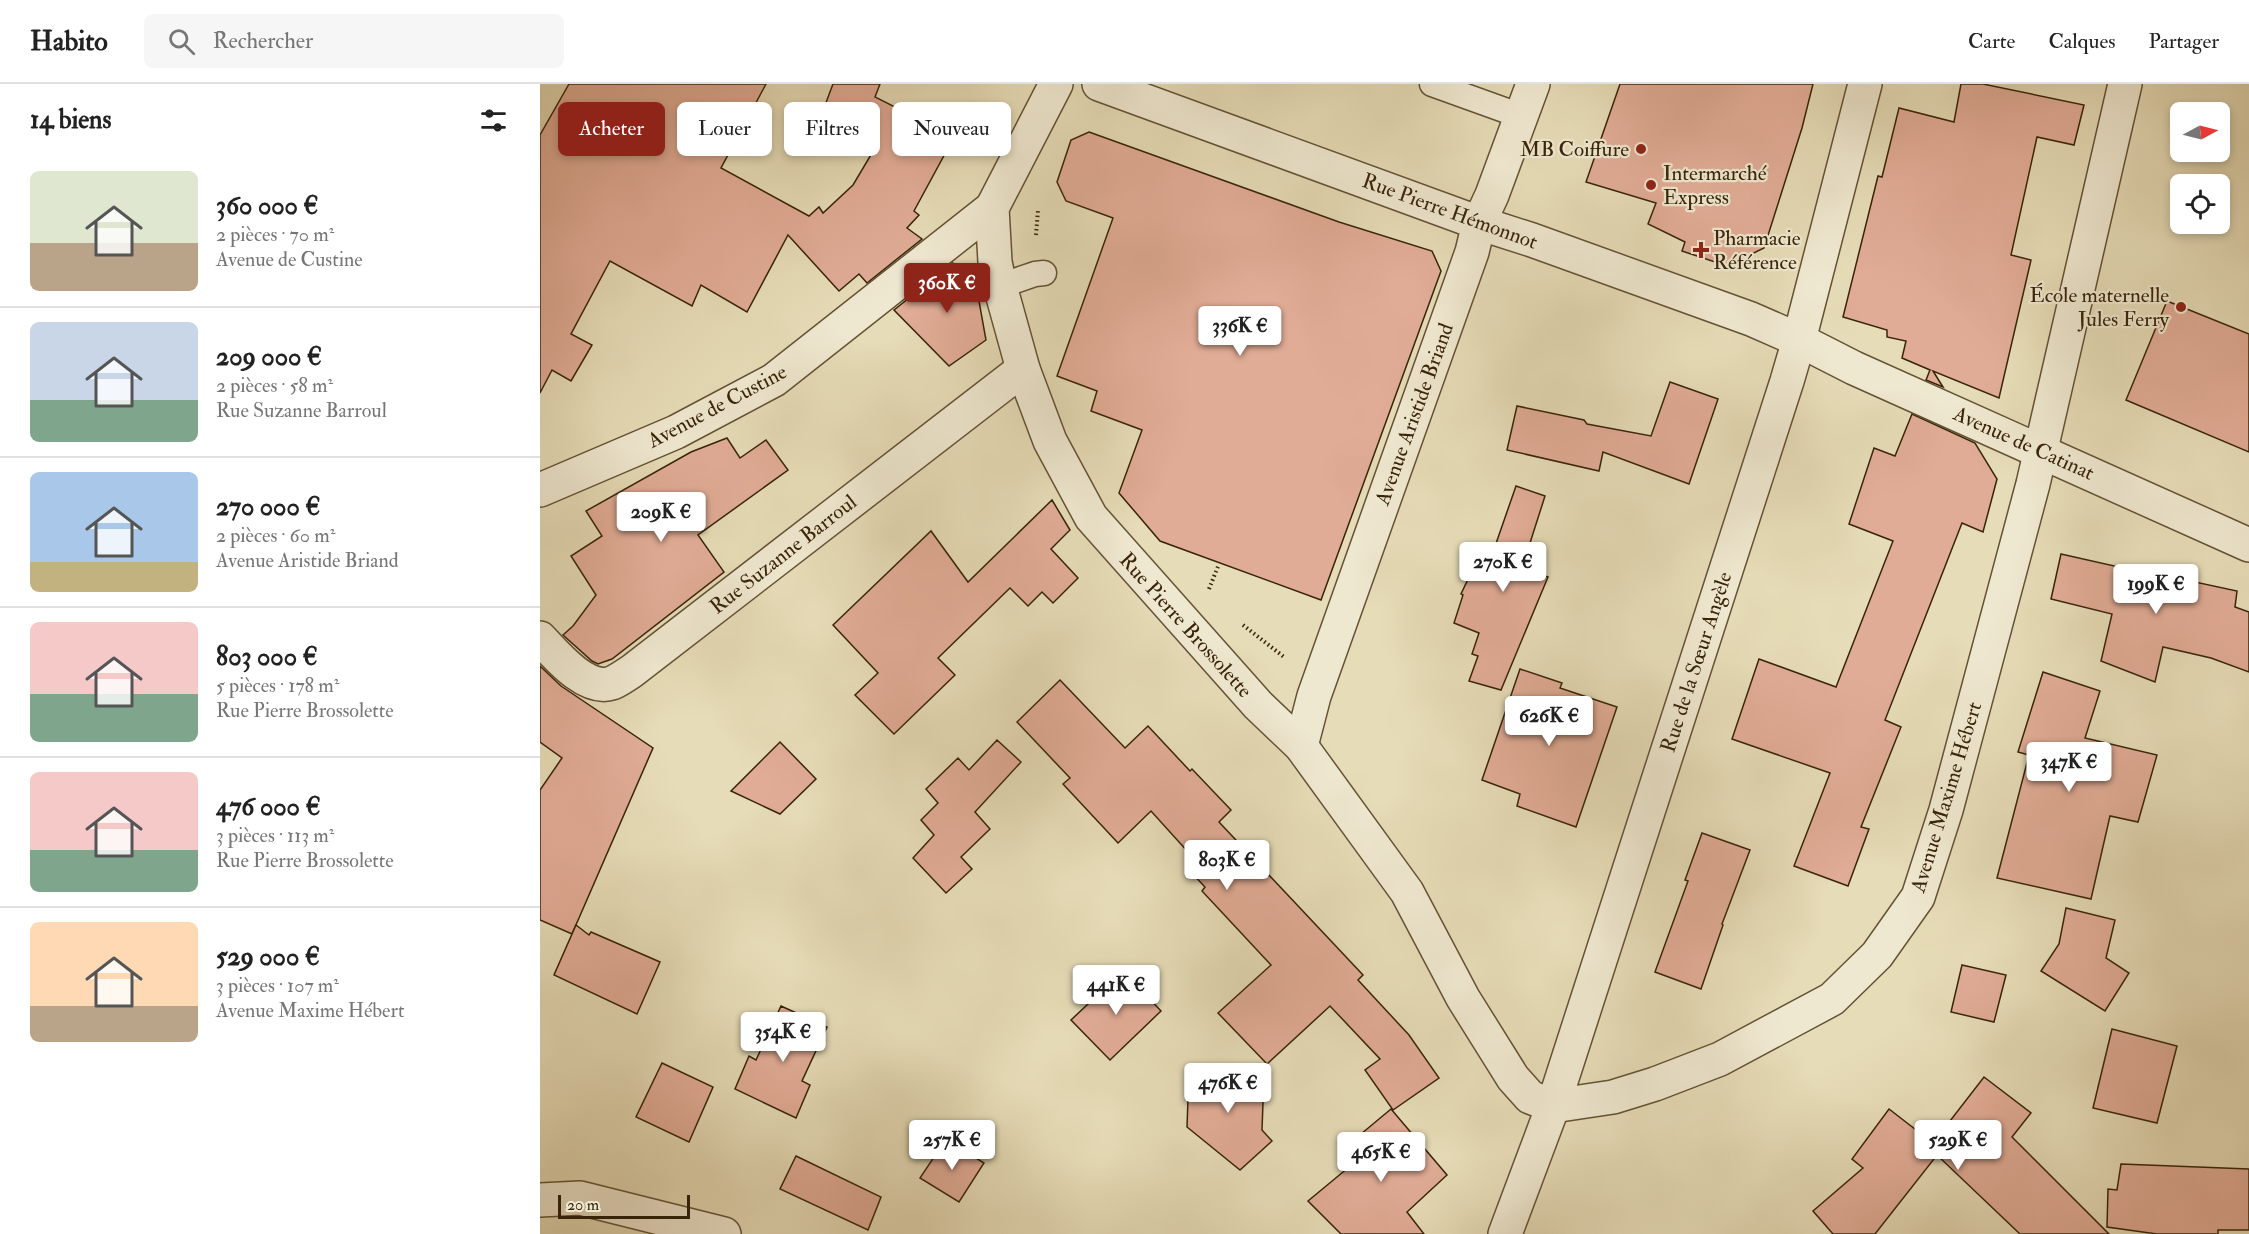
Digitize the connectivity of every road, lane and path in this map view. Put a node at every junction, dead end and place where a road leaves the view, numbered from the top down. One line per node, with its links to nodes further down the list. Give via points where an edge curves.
1 (1056, 84): 9 (street)
2 (1099, 84): 10 (street, Rue Pierre Hémonnot)
3 (1432, 84): 7 (lane)
4 (1533, 84): 7 (street, Avenue Aristide Briand)
5 (1866, 84): 13 (street, Rue de la Sœur Angèle)
6 (2125, 84): 15 (street, Avenue Maxime Hébert)
7 (1521, 116): 10 (street, Avenue Aristide Briand)
8 (1038, 199): 11 (path)
9 (992, 208): 12 (street, Rue Pierre Brossolette); 16 (street, Avenue de Custine, via 774,380 676,432)
10 (1479, 223): 13 (street, Rue Pierre Hémonnot); 21 (street, Avenue Aristide Briand)
11 (1039, 273): 12 (lane)
12 (1000, 286): 14 (street, Rue Pierre Brossolette)
13 (1799, 339): 15 (street, Avenue de Catinat, via 1854,368); 22 (street, Rue de la Sœur Angèle)
14 (1023, 369): 20 (street, Rue Suzanne Barroul, via 615,682 594,683 574,672); 21 (street, Rue Pierre Brossolette, via 1050,441 1091,517 1257,705)
15 (2041, 450): 17 (street, Avenue de Catinat); 22 (street, Avenue Maxime Hébert, via 1946,810 1918,897 1876,955 1832,999 1720,1059 1613,1097)
16 (540, 490)
17 (2249, 545)
18 (1199, 586): 19 (path)
19 (1208, 594)
20 (540, 638)
21 (1300, 746): 22 (street, Rue Pierre Brossolette, via 1407,891 1463,998 1513,1078 1530,1097)
22 (1553, 1106): 25 (street, Rue de la Sœur Angèle)
23 (540, 1200): 24 (street, via 580,1198)
24 (724, 1234)
25 (1505, 1234)

